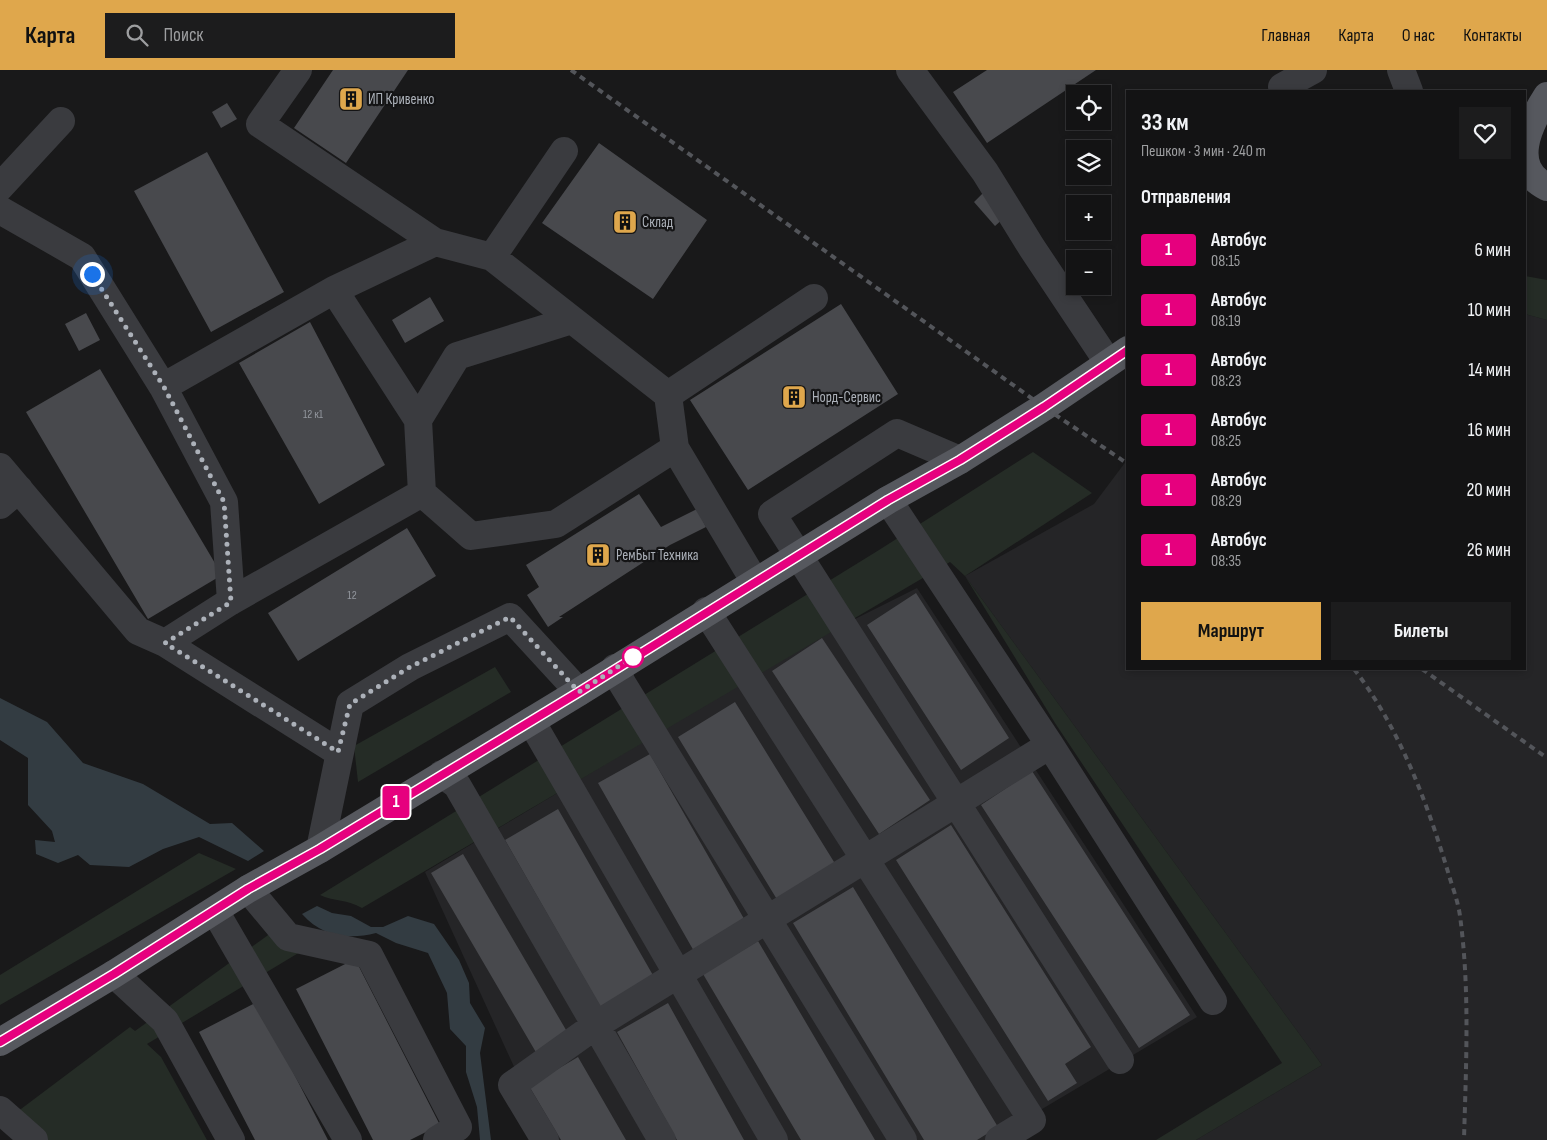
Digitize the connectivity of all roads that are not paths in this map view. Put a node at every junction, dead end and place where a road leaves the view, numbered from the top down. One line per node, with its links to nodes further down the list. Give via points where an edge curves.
1 (298, 70): 19 (lane, via 260,124)
2 (910, 70): 24 (lane, via 985,172 1032,248)
3 (1313, 70): 5 (lane)
4 (1401, 70): 7 (lane)
5 (1280, 83)
6 (1547, 85): 9 (main road)
7 (1409, 90)
8 (1547, 96): 11 (main road)
9 (1526, 97)
10 (61, 122): 14 (lane)
11 (1526, 136)
12 (564, 150): 20 (lane)
13 (1526, 165): 15 (main road, via 1538,183)
14 (0, 188)
15 (1547, 188)
16 (1526, 198): 17 (main road)
17 (1547, 198)
18 (0, 210): 25 (lane, via 82,258)
19 (435, 242): 20 (lane); 21 (lane)
20 (492, 258): 23 (lane)
21 (334, 290): 25 (lane); 27 (lane)
22 (814, 298): 26 (lane)
23 (572, 320): 26 (lane); 27 (lane, via 457,356)
24 (1118, 356): 29 (main road)
25 (164, 387): 36 (lane, via 224,502)
26 (668, 396): 28 (lane)
27 (418, 420): 31 (lane)
28 (675, 448): 31 (lane, via 556,524 471,536); 35 (lane)
29 (960, 460): 33 (main road); 34 (lane, via 897,433 772,514)
30 (0, 468): 32 (lane)
31 (422, 493): 36 (lane)
32 (10, 497): 38 (lane, via 138,631)
33 (888, 500): 34 (main road); 42 (lane)
34 (799, 557): 35 (main road); 45 (lane)
35 (755, 582): 37 (main road)
36 (231, 602): 38 (lane)
37 (706, 611): 39 (main road); 47 (lane)
38 (165, 643): 43 (lane)
39 (615, 668): 40 (main road); 50 (lane)
40 (579, 692): 41 (main road); 43 (lane, via 510,617 410,667 350,704)
41 (530, 721): 44 (main road); 52 (lane)
42 (1050, 745): 45 (lane); 53 (lane)
43 (338, 752): 46 (lane)
44 (442, 774): 46 (main road); 54 (lane, via 457,785)
45 (955, 804): 47 (lane); 56 (lane)
46 (320, 849): 48 (main road)
47 (864, 860): 50 (lane); 66 (lane, via 1032,1120)
48 (248, 889): 49 (main road); 61 (lane, via 288,937 369,955 458,1127)
49 (215, 911): 51 (main road); 60 (lane)
50 (768, 920): 52 (lane); 65 (lane)
51 (114, 974): 55 (main road); 59 (lane, via 165,1021)
52 (678, 975): 54 (lane); 64 (lane)
53 (1213, 1001)
54 (596, 1025): 62 (lane, via 512,1085); 63 (lane)
55 (0, 1042)
56 (1120, 1060)
57 (0, 1110): 58 (lane)
58 (34, 1140)
59 (231, 1140)
60 (348, 1140)
61 (437, 1140)
62 (545, 1140)
63 (662, 1140)
64 (774, 1140)
65 (903, 1140)
66 (999, 1140)

